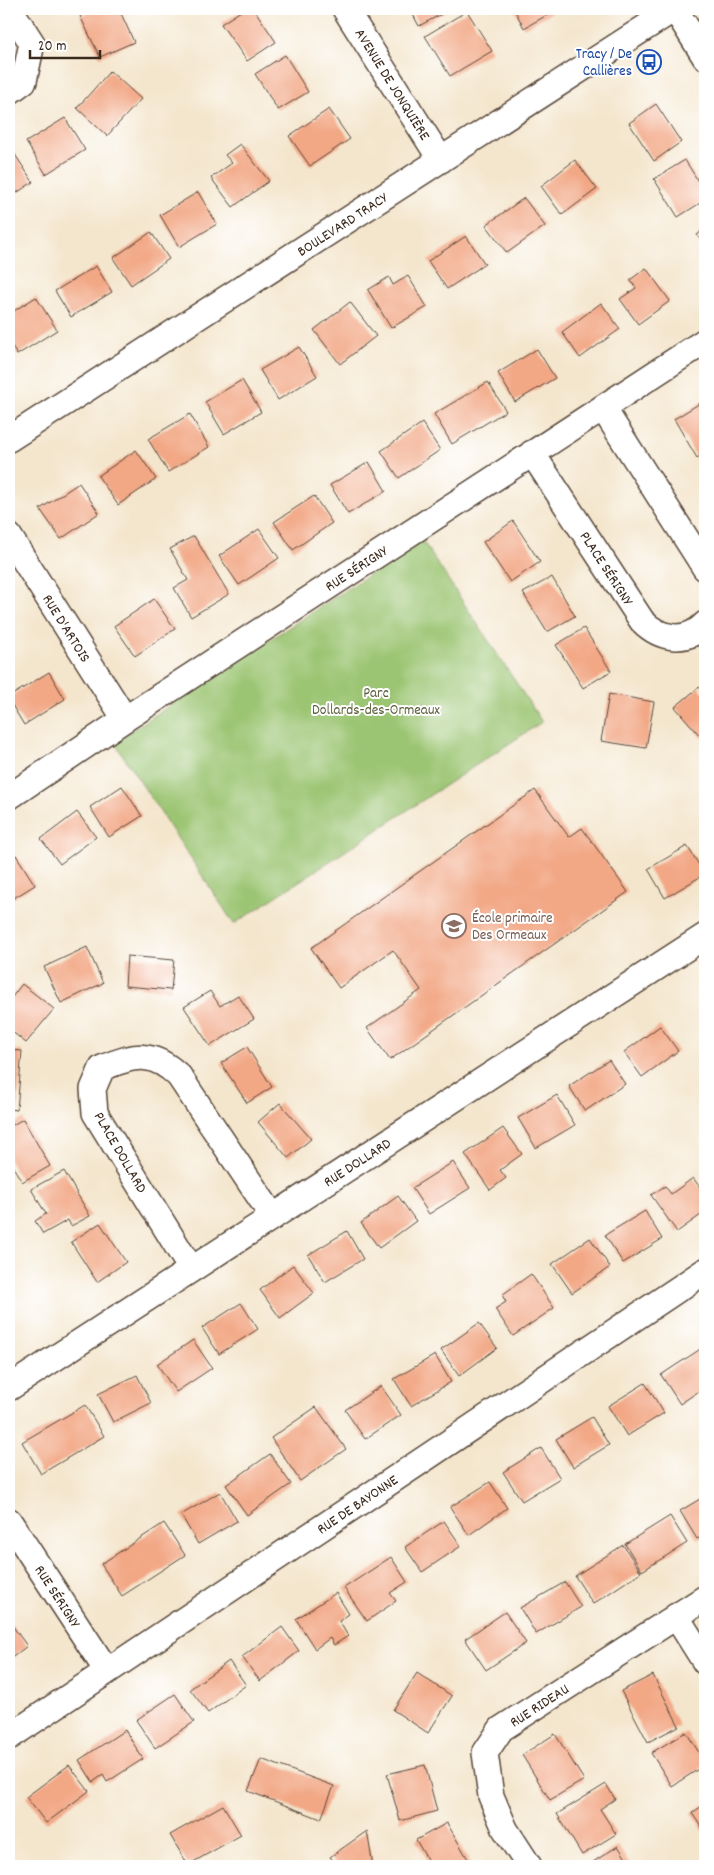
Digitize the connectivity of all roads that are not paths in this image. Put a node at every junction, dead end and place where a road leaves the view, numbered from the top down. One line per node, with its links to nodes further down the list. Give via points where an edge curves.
1 (10, 9): 5 (street, via 32,43 24,82)
2 (345, 9): 6 (street, AVENUE DE JONQUIÈRE)
3 (674, 9): 4 (street); 6 (street, BOULEVARD TRACY)
4 (705, 57)
5 (9, 92)
6 (441, 160): 9 (street, BOULEVARD TRACY)
7 (705, 341): 8 (street, RUE SÉRIGNY)
8 (604, 408): 10 (street, RUE SÉRIGNY); 12 (street)
9 (9, 439)
10 (532, 453): 13 (street, PLACE SÉRIGNY, via 651,630 676,638 689,636); 14 (street, RUE SÉRIGNY)
11 (9, 536): 14 (street, RUE D'ARTOIS)
12 (705, 568)
13 (705, 624)
14 (125, 719): 15 (street, RUE SÉRIGNY)
15 (9, 797)
16 (705, 936): 17 (street, RUE DOLLARD)
17 (273, 1217): 18 (street, RUE DOLLARD); 18 (street, PLACE DOLLARD, via 179,1076 166,1064 140,1057 126,1058 102,1068 93,1089 95,1113)
18 (191, 1269): 20 (street, RUE DOLLARD)
19 (705, 1271): 25 (street, RUE DE BAYONNE)
20 (9, 1388)
21 (9, 1520): 25 (street, RUE SÉRIGNY)
22 (705, 1598): 23 (street, RUE RIDEAU)
23 (676, 1616): 24 (street); 27 (street, RUE RIDEAU, via 501,1729 485,1753 491,1796 505,1829)
24 (705, 1662)
25 (107, 1671): 26 (street, RUE DE BAYONNE)
26 (9, 1737)
27 (529, 1866)

